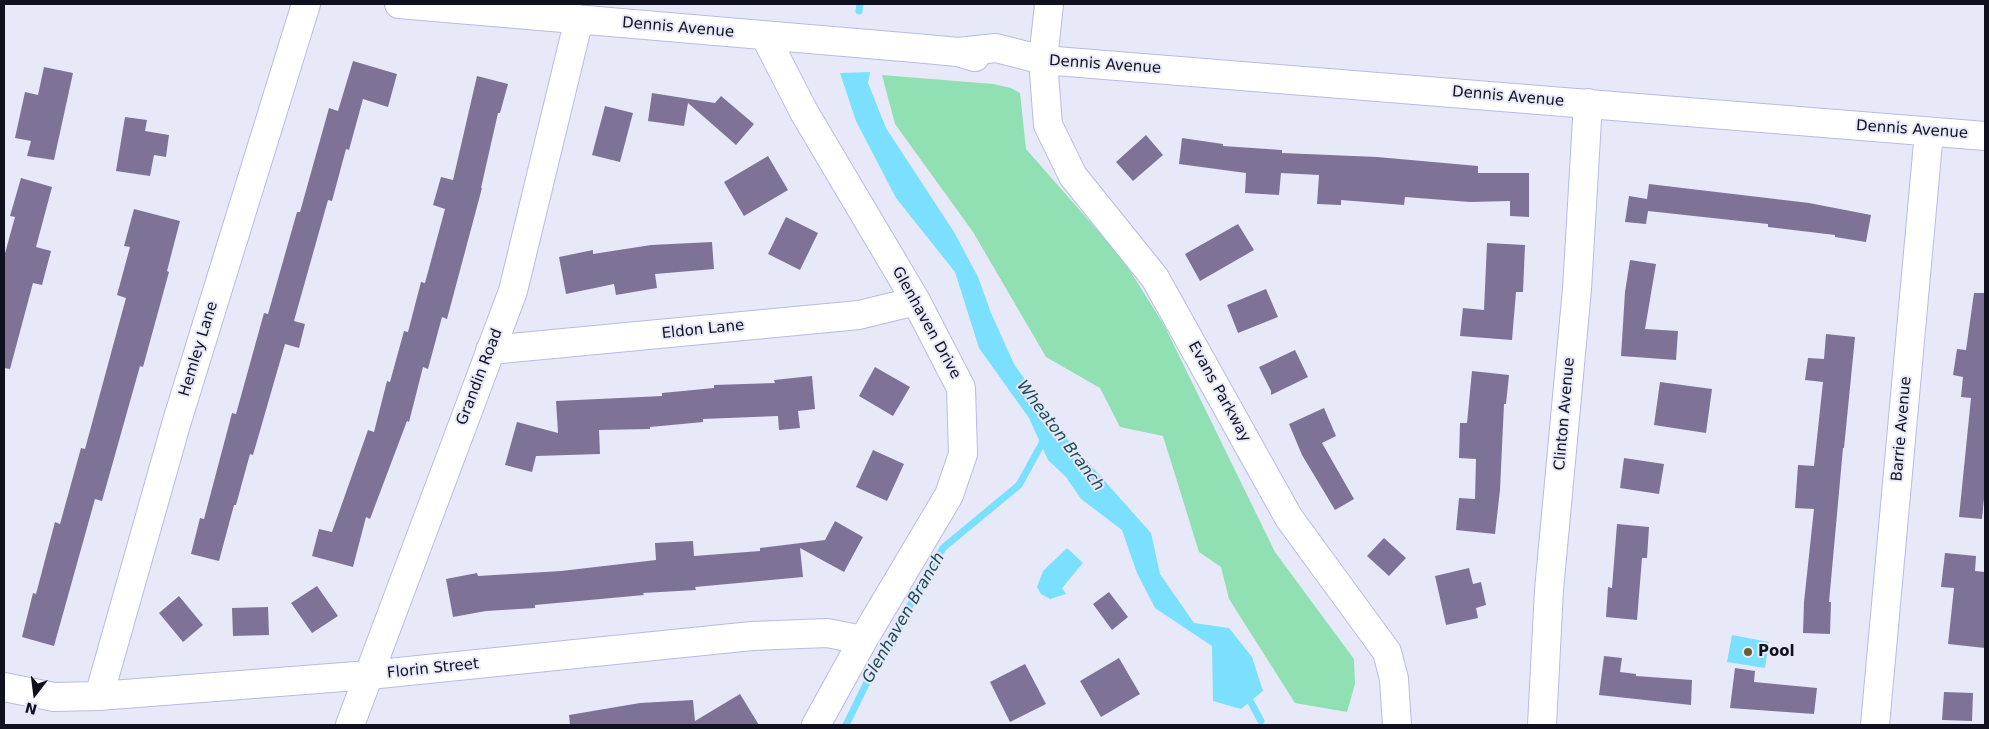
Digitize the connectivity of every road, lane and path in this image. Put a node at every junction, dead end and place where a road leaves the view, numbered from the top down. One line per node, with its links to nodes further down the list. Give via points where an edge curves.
1 (306, 4): 15 (street, Hemley Lane, via 178,421)
2 (399, 4): 4 (street, Dennis Avenue)
3 (1049, 4): 6 (street, Evans Parkway)
4 (578, 20): 5 (street, Dennis Avenue); 11 (street, Grandin Road, via 513,291)
5 (765, 36): 6 (street, Dennis Avenue, via 958,52 998,65); 10 (street, Glenhaven Drive, via 804,112)
6 (1037, 59): 7 (street, Dennis Avenue); 18 (street, Evans Parkway, via 1048,125 1073,176 1155,278 1289,518 1387,652 1394,680)
7 (1588, 103): 8 (street, Dennis Avenue); 19 (street, Clinton Avenue, via 1577,289 1549,590)
8 (1929, 132): 9 (street, Dennis Avenue); 20 (street, Barrie Avenue)
9 (1985, 136)
10 (916, 301): 11 (street, Eldon Lane, via 860,315); 12 (street, Glenhaven Drive, via 961,388 963,454 949,495)
11 (490, 350): 13 (street, Grandin Road)
12 (863, 640): 13 (street, Florin Street, via 827,633 752,636); 17 (street, Glenhaven Drive)
13 (369, 676): 15 (street, Florin Street); 16 (street, Grandin Road)
14 (4, 687): 15 (street, Florin Street, via 54,697)
15 (99, 696)
16 (350, 725)
17 (816, 725)
18 (1397, 725)
19 (1542, 725)
20 (1875, 725)

